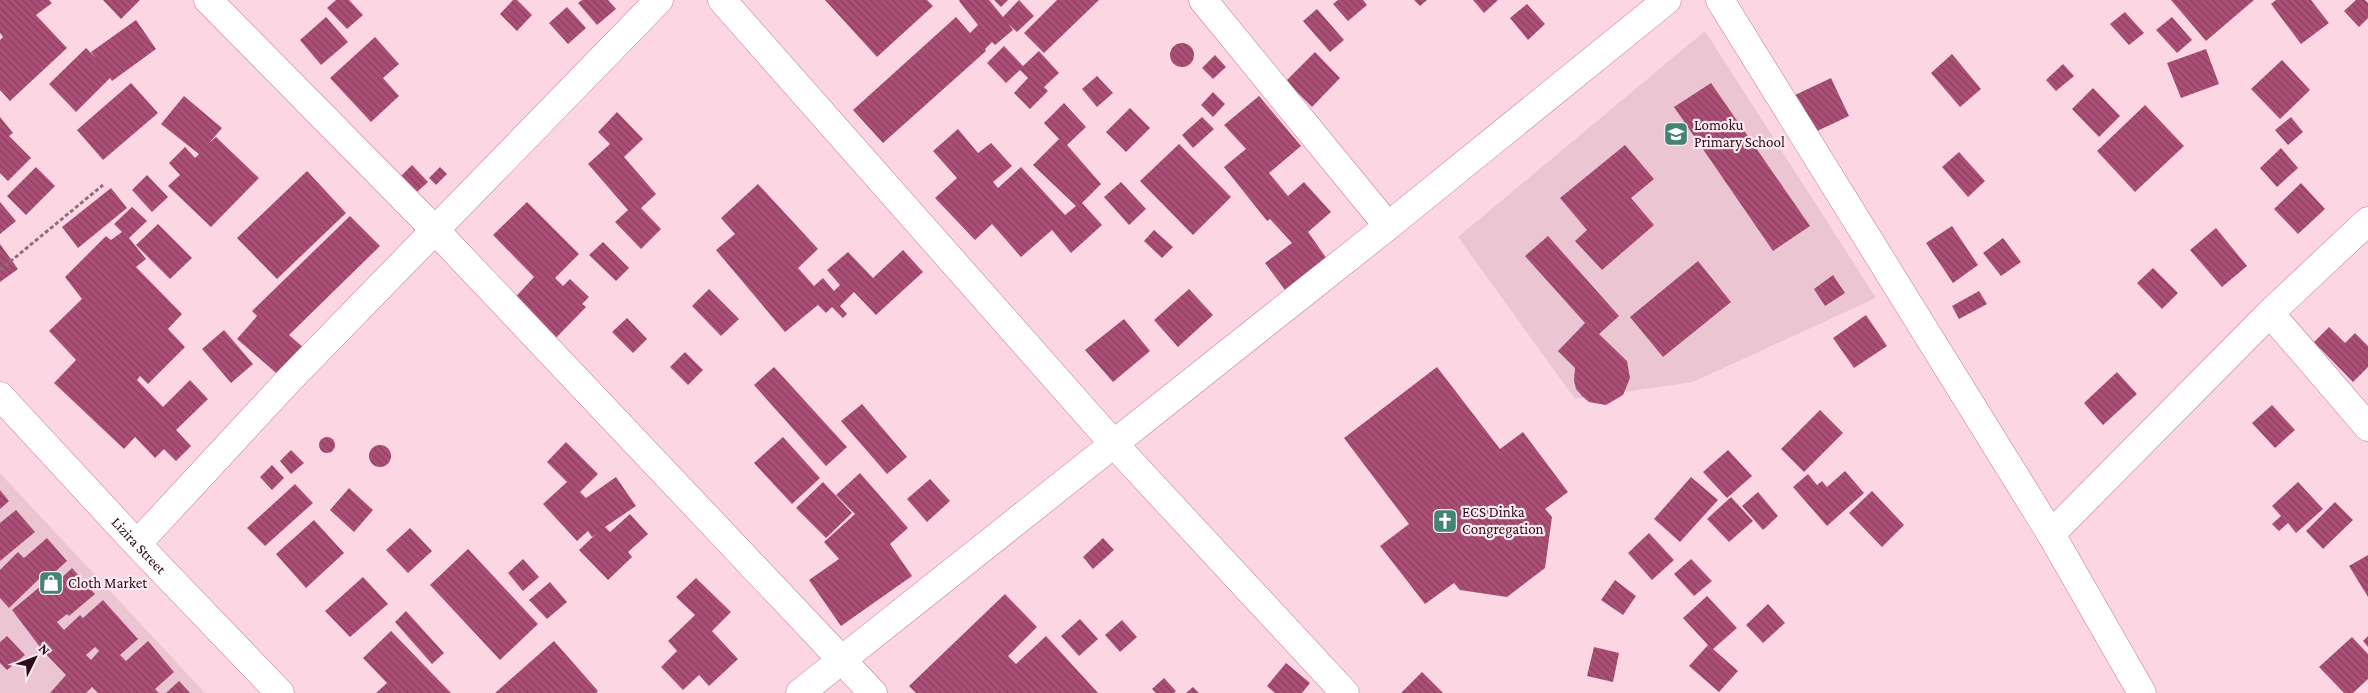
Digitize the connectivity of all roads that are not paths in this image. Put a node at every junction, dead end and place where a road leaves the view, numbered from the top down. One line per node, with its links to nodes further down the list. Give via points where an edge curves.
1 (208, 0): 9 (street)
2 (659, 0): 9 (street)
3 (722, 0): 13 (street)
4 (1203, 0): 8 (street)
5 (1667, 0): 8 (street)
6 (1720, 0): 14 (street)
7 (2368, 221): 10 (street)
8 (1388, 226): 13 (street)
9 (436, 231): 15 (street, via 289,380); 16 (street)
10 (2270, 312): 12 (street); 14 (street)
11 (0, 396): 15 (street, Lizira Street)
12 (2368, 427)
13 (1114, 443): 16 (street); 20 (street)
14 (2051, 534): 21 (street)
15 (137, 544): 17 (street, Lizira Street)
16 (842, 660): 18 (street); 19 (street)
17 (280, 693)
18 (800, 693)
19 (873, 693)
20 (1345, 693)
21 (2142, 693)

